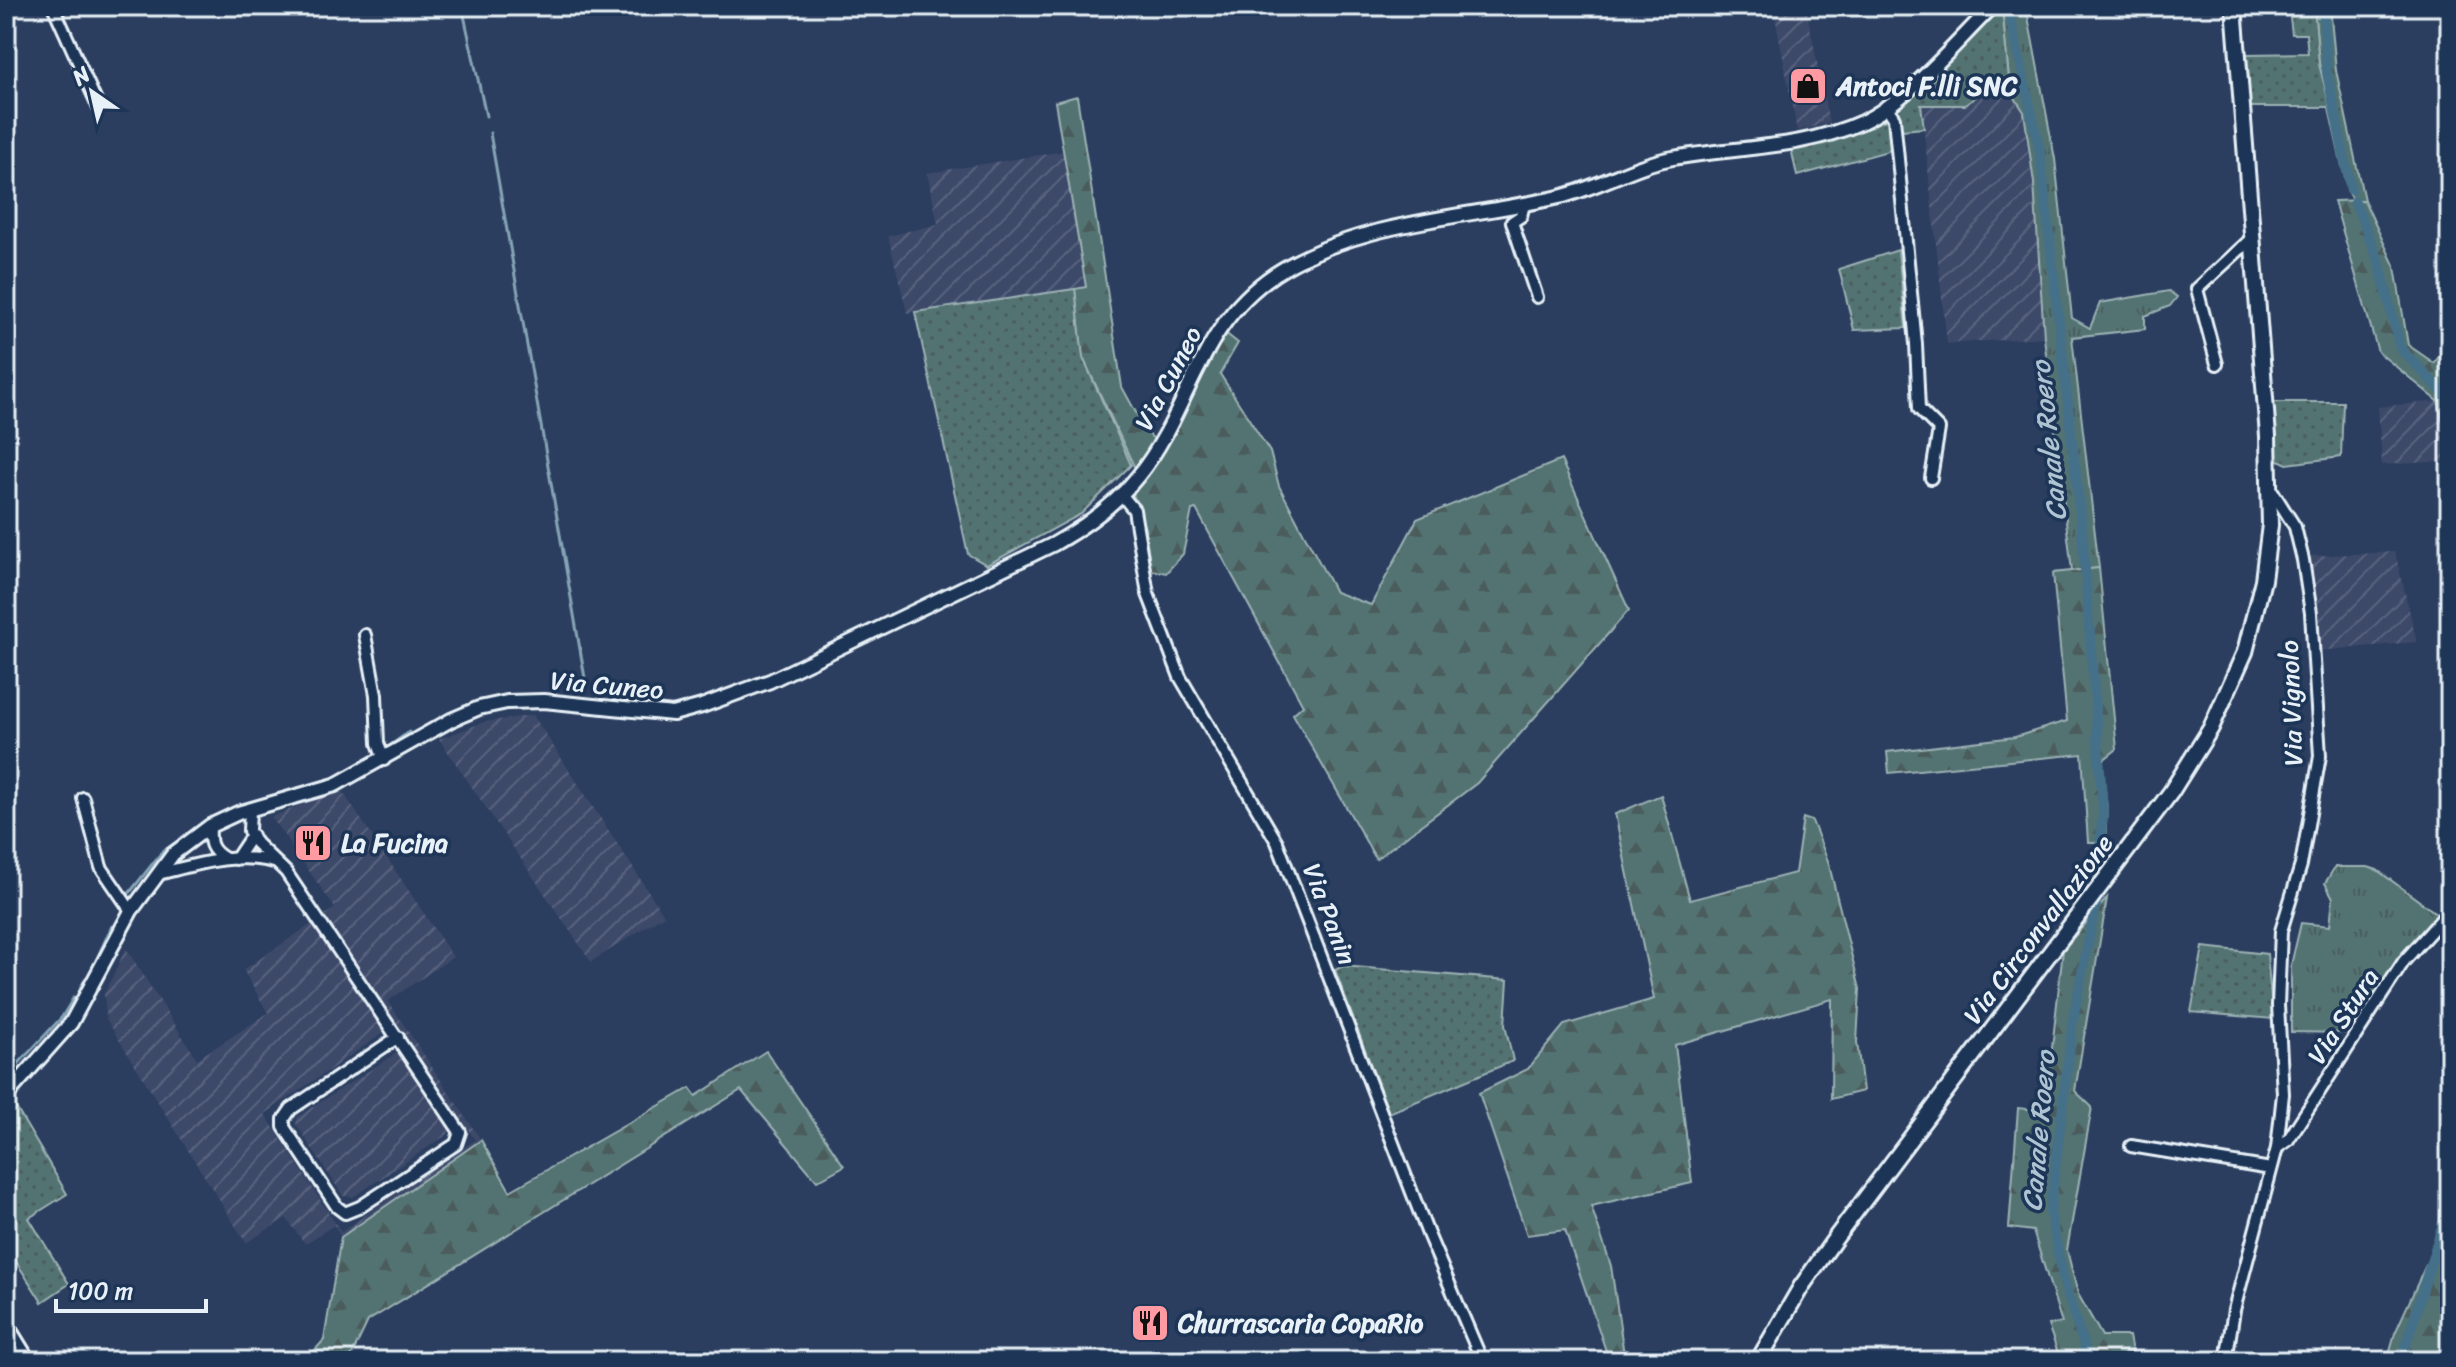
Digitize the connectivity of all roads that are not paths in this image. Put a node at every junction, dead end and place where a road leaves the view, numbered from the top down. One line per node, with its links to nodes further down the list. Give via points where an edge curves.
1 (53, 6): 6 (street)
2 (1993, 6): 5 (street, Via Cuneo)
3 (2253, 6): 4 (street, Via Vignolo)
4 (2234, 7): 10 (main road, Via Vignolo)
5 (1886, 106): 7 (street, Via Cuneo, via 1843,129 1786,144 1656,161 1586,189); 13 (street, via 1894,118 1919,409 1939,429)
6 (99, 108)
7 (1524, 204): 8 (street, Via Cuneo); 9 (street, via 1521,216)
8 (1498, 209): 9 (street); 15 (street, Via Cuneo, via 1328,245 1274,275 1213,335 1158,444)
9 (1512, 222): 11 (street)
10 (2252, 238): 12 (street, via 2197,289); 14 (main road, Via Vignolo)
11 (1537, 297)
12 (2217, 364)
13 (1931, 478)
14 (2271, 489): 30 (street, Via Vignolo, via 2295,527 2303,560 2320,756 2301,865 2281,931 2283,1094); 35 (main road, Via Circonvallazione, via 2268,546 2254,620 2229,695 2211,728 2171,792 1837,1236)
15 (1121, 494): 17 (street, Via Cuneo, via 1054,544 770,681 702,706 673,714 507,702 451,720); 34 (street, Via Panin, via 1134,510 1148,594 1180,677 1277,842)
16 (365, 635): 17 (street)
17 (384, 760): 19 (street, Via Cuneo, via 335,785)
18 (83, 798): 26 (street, via 101,867)
19 (250, 810): 20 (street, Via Cuneo); 21 (street)
20 (210, 826): 22 (street, via 209,842 216,854); 24 (street, Via Cuneo, via 173,854)
21 (252, 835): 22 (street); 23 (street)
22 (231, 859): 23 (street); 24 (street)
23 (275, 863): 27 (street)
24 (162, 873): 26 (street, Via Cuneo)
25 (2450, 910): 30 (street, Via Stura, via 2404,961 2288,1140)
26 (131, 911): 28 (street, Via Cuneo, via 71,1023)
27 (398, 1037): 27 (street, via 460,1132 459,1139 345,1213 284,1127 284,1119 291,1109)
28 (6, 1096)
29 (2131, 1146): 31 (street)
30 (2277, 1148): 31 (street, Via Vignolo)
31 (2271, 1169): 36 (street, Via Vignolo)
32 (6, 1322): 33 (street)
33 (30, 1361)
34 (1482, 1361)
35 (1758, 1361)
36 (2226, 1361)

